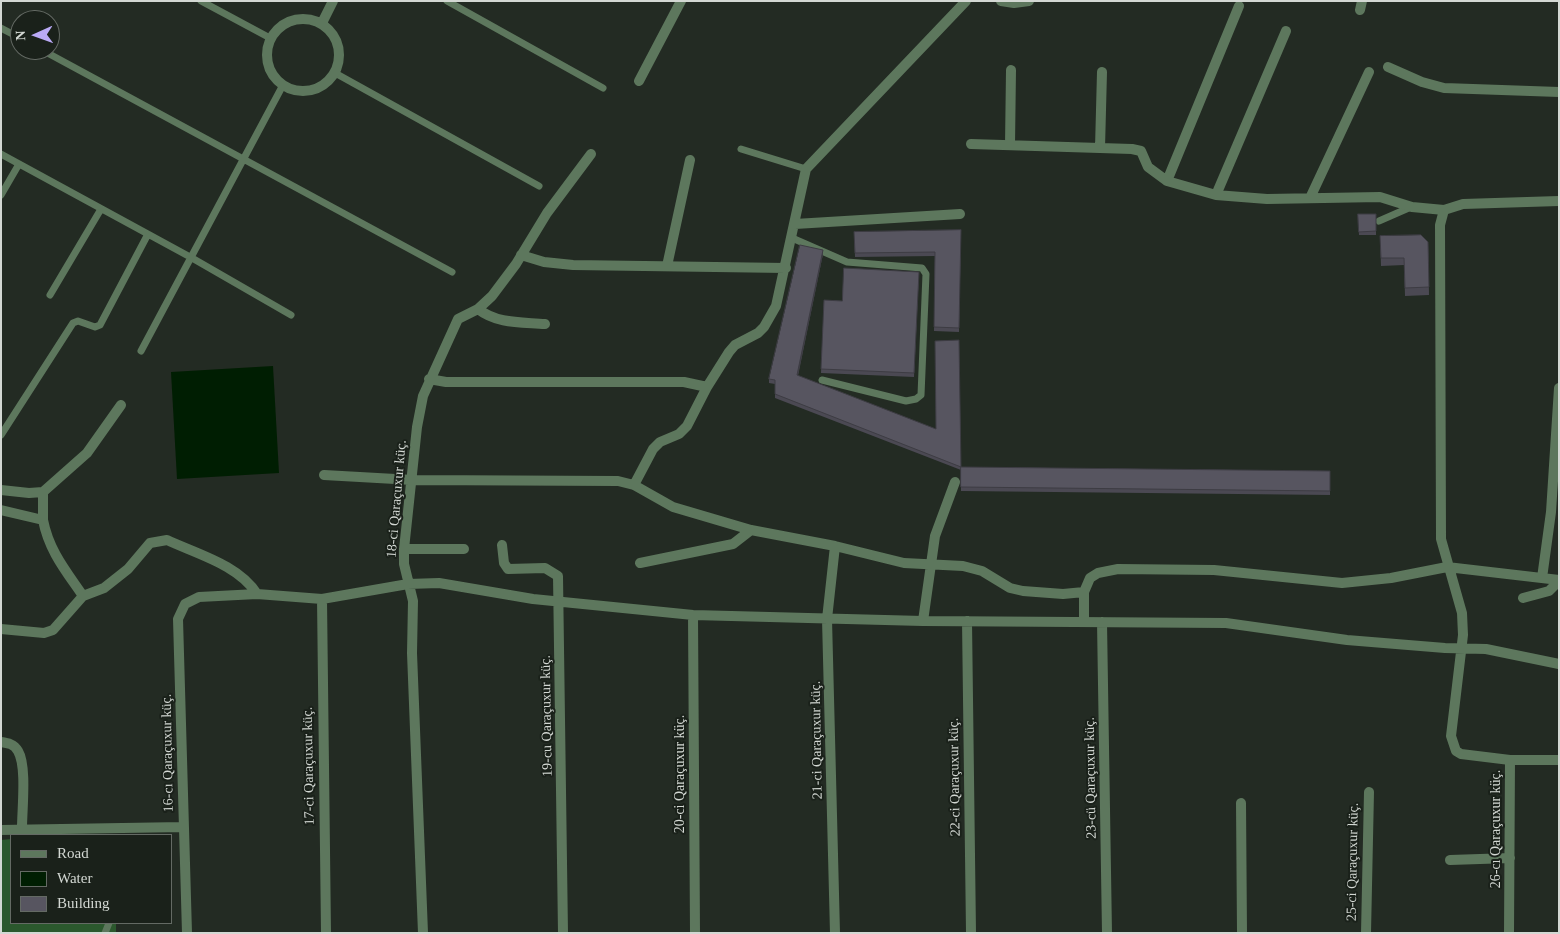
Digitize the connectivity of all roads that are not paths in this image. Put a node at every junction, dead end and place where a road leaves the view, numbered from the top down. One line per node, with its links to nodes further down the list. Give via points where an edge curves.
1 (201, 1): 11 (lane)
2 (333, 1): 9 (street)
3 (447, 1): 20 (lane)
4 (681, 1): 18 (street)
5 (966, 1): 31 (street)
6 (1001, 1): 7 (street)
7 (1029, 1)
8 (1239, 6): 32 (street)
9 (322, 23): 11 (street, via 313,19 293,20 276,30); 17 (street, via 337,40 339,62)
10 (1286, 31): 35 (street)
11 (270, 38): 19 (street, via 267,59 275,78)
12 (60, 60): 28 (lane)
13 (1388, 67): 21 (street, via 1444,88)
14 (1010, 70): 23 (street)
15 (1102, 72): 24 (street)
16 (1370, 72): 36 (street)
17 (335, 73): 19 (street, via 317,89 299,91); 33 (lane)
18 (638, 81)
19 (283, 85): 28 (lane)
20 (603, 88)
21 (1559, 92)
22 (971, 144): 23 (street)
23 (1010, 145): 24 (street)
24 (1100, 148): 32 (street, via 1140,151 1148,167)
25 (741, 149): 31 (lane)
26 (1, 154): 30 (lane)
27 (591, 154): 46 (street, 18-ci Qaraçuxur küç., via 547,213)
28 (244, 158): 47 (lane); 50 (lane)
29 (690, 160): 48 (street)
30 (19, 164): 34 (lane); 39 (lane)
31 (806, 169): 43 (street)
32 (1167, 181): 35 (street)
33 (539, 186)
34 (1, 195)
35 (1216, 195): 36 (street)
36 (1310, 198): 38 (street, via 1380,197)
37 (1559, 201): 40 (street, via 1463,204)
38 (1412, 207): 40 (street); 42 (lane)
39 (101, 209): 44 (lane); 51 (lane)
40 (1444, 210): 77 (street, 26-cı Qaraçuxur küç., via 1440,225 1440,493 1441,539)
41 (960, 214): 43 (street)
42 (1380, 221)
43 (795, 224): 45 (street)
44 (148, 234): 47 (lane); 61 (lane, via 100,325 95,327 78,320 73,323)
45 (792, 238): 49 (street); 57 (lane, via 847,262 922,268 926,274 921,395 906,401)
46 (521, 256): 48 (street, via 556,264); 52 (street, 18-ci Qaraçuxur küç., via 492,296)
47 (192, 258): 53 (lane); 55 (lane)
48 (667, 266): 49 (street)
49 (786, 268): 58 (street, via 776,306 764,327 735,345)
50 (452, 272)
51 (50, 295)
52 (478, 308): 54 (street, via 489,318); 56 (street, 18-ci Qaraçuxur küç., via 458,319)
53 (291, 315)
54 (545, 324)
55 (141, 351)
56 (429, 379): 58 (street, via 446,382 684,382); 63 (street, 18-ci Qaraçuxur küç., via 417,427)
57 (822, 380)
58 (706, 387): 65 (street, via 687,426 653,449)
59 (1559, 388): 78 (street, via 1551,512)
60 (121, 405): 67 (street, via 87,453)
61 (1, 435)
62 (324, 474): 63 (street)
63 (413, 480): 65 (street, via 598,480); 73 (street, 18-ci Qaraçuxur küç.)
64 (955, 482): 76 (street, via 935,536)
65 (634, 485): 70 (street, via 673,507)
66 (1, 490): 67 (street)
67 (43, 492): 69 (street)
68 (1, 510): 69 (street)
69 (43, 520): 83 (street, via 49,545)
70 (751, 530): 72 (street); 75 (street, via 733,544)
71 (502, 545): 86 (street, 19-cu Qaraçuxur küç., via 508,570 545,568 558,576)
72 (835, 546): 76 (street, via 904,563); 88 (street, 21-ci Qaraçuxur küç.)
73 (404, 549): 74 (street); 80 (street, 18-ci Qaraçuxur küç.)
74 (464, 549)
75 (640, 563)
76 (930, 565): 81 (street, via 963,566 982,571 1010,588 1023,591); 89 (street)
77 (1447, 567): 78 (street); 81 (street, via 1342,583 1214,570 1118,569 1090,578); 94 (street, 26-cı Qaraçuxur küç., via 1462,613)
78 (1542, 578): 79 (street)
79 (1559, 580): 84 (street, via 1549,592)
80 (408, 584): 85 (street); 86 (street, via 439,584); 109 (street, 18-ci Qaraçuxur küç., via 414,621 412,653)
81 (1084, 592): 91 (street)
82 (258, 594): 83 (street, via 236,572 167,540 159,540 150,544 128,569 104,588); 85 (street); 101 (street, 16-cı Qaraçuxur küç., via 199,597 185,604 178,619)
83 (83, 596): 93 (street, via 52,630 44,633)
84 (1523, 598)
85 (322, 599): 108 (street, 17-ci Qaraçuxur küç.)
86 (559, 602): 87 (street); 110 (street, 19-cu Qaraçuxur küç.)
87 (693, 615): 88 (street); 111 (street, 20-ci Qaraçuxur küç.)
88 (828, 620): 89 (street); 112 (street, 21-ci Qaraçuxur küç.)
89 (923, 621): 90 (street)
90 (967, 621): 91 (street); 113 (street, 22-ci Qaraçuxur küç.)
91 (1084, 622): 92 (street)
92 (1102, 622): 94 (street, via 1226,623 1347,640); 114 (street, 23-cü Qaraçuxur küç.)
93 (1, 629)
94 (1462, 647): 95 (street); 97 (street, 26-cı Qaraçuxur küç., via 1451,736 1453,745 1456,751 1468,757)
95 (1559, 664)
96 (1, 742): 102 (street, via 10,743 17,749 22,760)
97 (1510, 760): 98 (street); 105 (street, 26-cı Qaraçuxur küç.)
98 (1559, 760)
99 (1369, 792): 116 (street, 25-ci Qaraçuxur küç.)
100 (1241, 803): 115 (street)
101 (183, 827): 104 (street); 107 (street, 16-cı Qaraçuxur küç.)
102 (22, 828): 103 (street); 104 (street)
103 (1, 830)
104 (83, 832)
105 (1510, 858): 106 (street); 117 (street, 26-cı Qaraçuxur küç.)
106 (1450, 860)
107 (187, 933)
108 (326, 933)
109 (423, 933)
110 (563, 933)
111 (695, 933)
112 (835, 933)
113 (971, 933)
114 (1107, 933)
115 (1242, 933)
116 (1366, 933)
117 (1509, 933)

